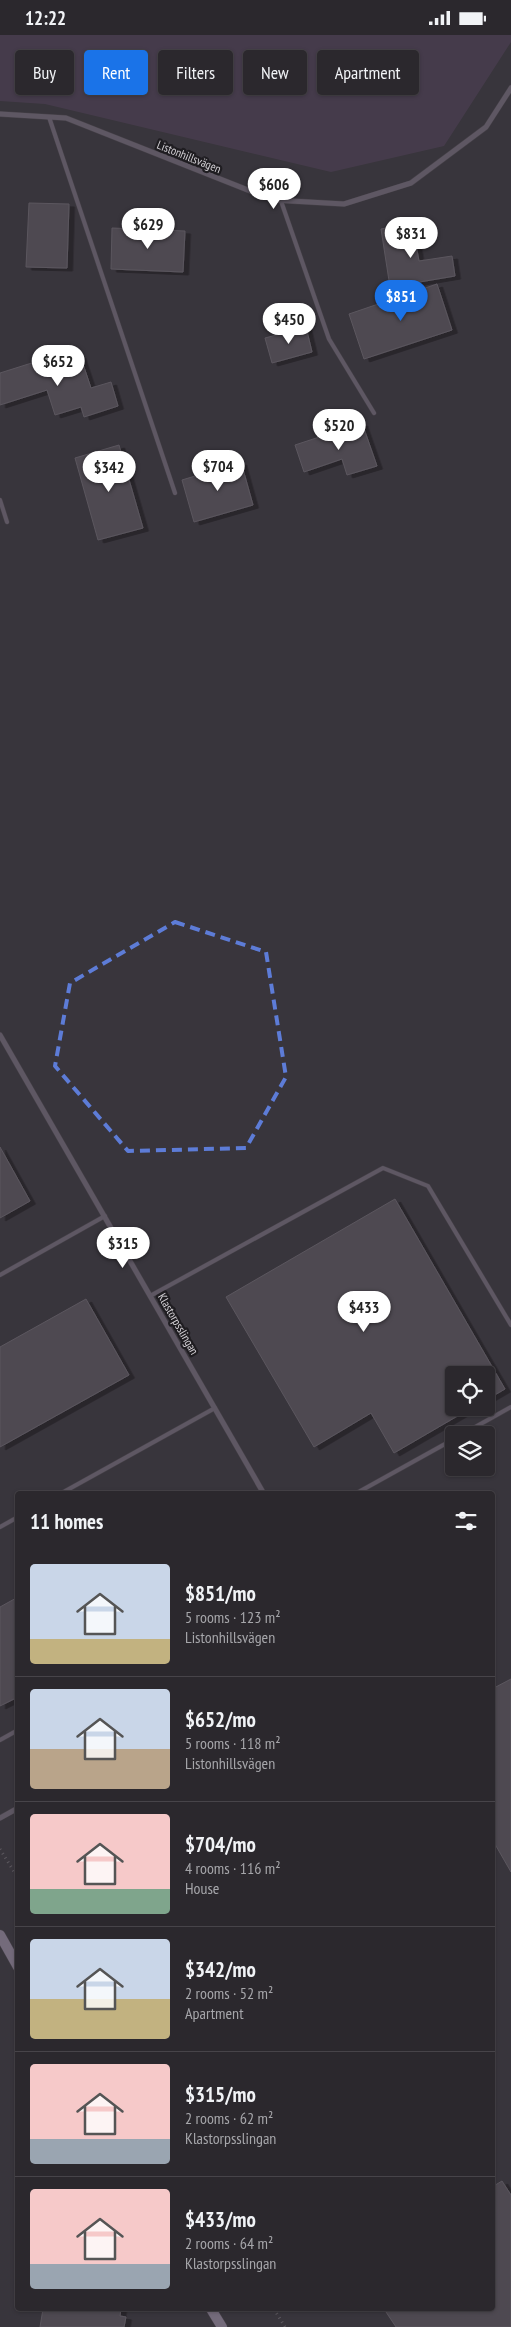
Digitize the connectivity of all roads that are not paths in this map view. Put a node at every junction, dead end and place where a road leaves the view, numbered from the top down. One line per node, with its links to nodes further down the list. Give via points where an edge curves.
1 (511, 88): 4 (street, Listonhillsvägen, via 486,127 411,183 344,204)
2 (0, 114): 3 (street, Listonhillsvägen)
3 (49, 117): 4 (street, Listonhillsvägen, via 66,118); 6 (lane)
4 (281, 201): 5 (lane, via 329,339)
5 (374, 413)
6 (175, 493)
7 (0, 499): 8 (lane)
8 (7, 522)
9 (0, 1036): 10 (street, Klastorpsslingan)
10 (104, 1216): 11 (lane); 12 (street, Klastorpsslingan)
11 (0, 1275)
12 (150, 1296): 13 (lane, via 383,1168 428,1186); 15 (street, Klastorpsslingan)
13 (511, 1325)
14 (511, 1407): 16 (lane)
15 (215, 1409): 18 (lane); 19 (street, Klastorpsslingan)
16 (477, 1426)
17 (445, 1444): 20 (lane)
18 (65, 1491)
19 (262, 1491)
20 (360, 1491)
21 (15, 1519): 22 (lane)
22 (0, 1527)
23 (15, 1732): 24 (lane)
24 (0, 1740)
25 (15, 1810): 26 (street)
26 (0, 1818)
27 (0, 1935): 28 (street)
28 (15, 1962)
29 (212, 2311): 30 (street)
30 (222, 2327)

